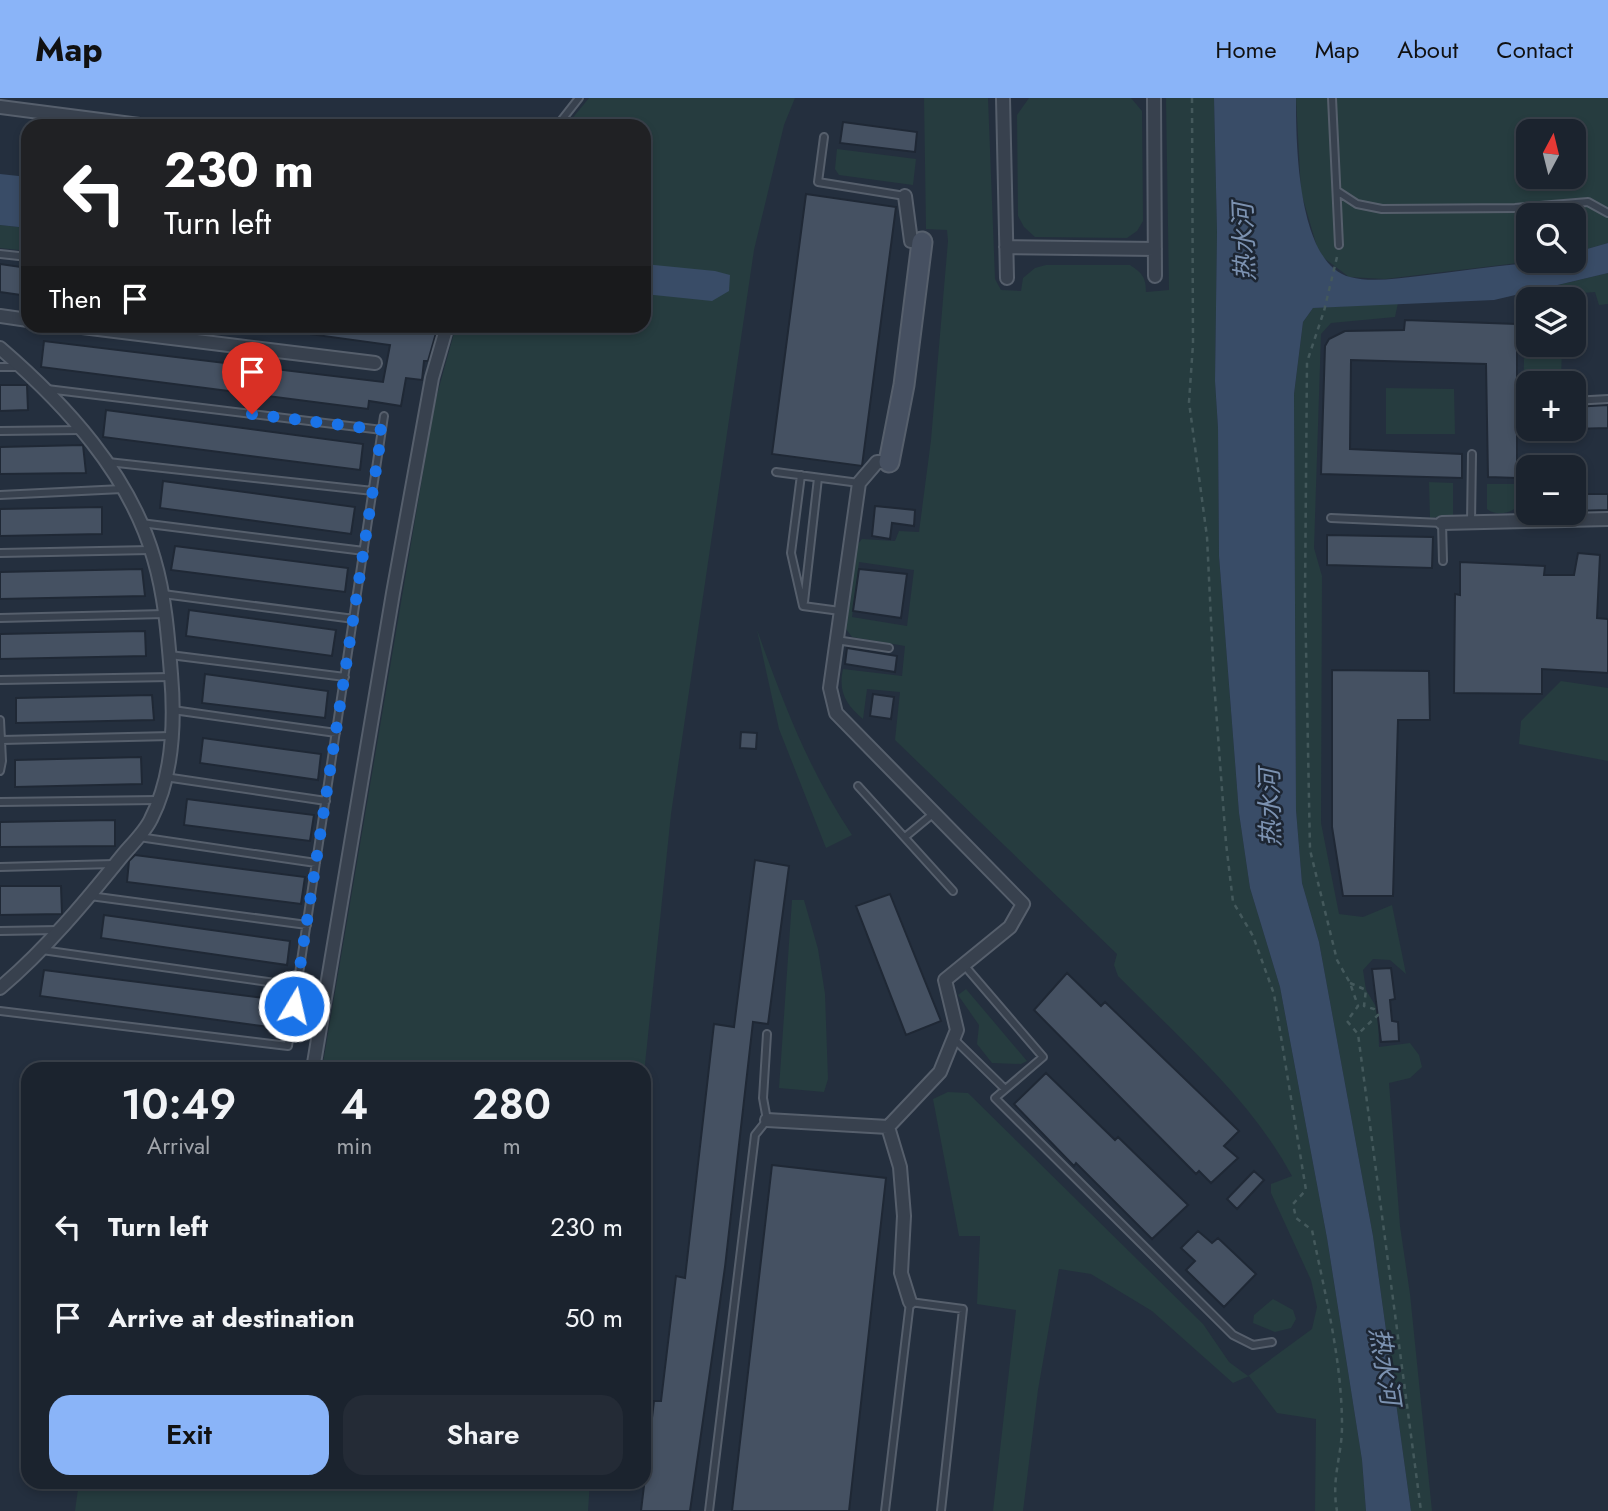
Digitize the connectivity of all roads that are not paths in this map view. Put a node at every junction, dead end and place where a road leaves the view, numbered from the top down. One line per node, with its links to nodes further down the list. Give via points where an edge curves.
1 (579, 98): 7 (lane)
2 (1003, 98): 14 (street)
3 (1154, 98): 15 (street)
4 (1332, 98): 9 (lane)
5 (0, 107): 6 (street)
6 (93, 119)
7 (562, 119)
8 (824, 137): 10 (lane, via 818,182)
9 (1337, 191): 11 (lane, via 1357,204 1382,209 1515,208 1588,202); 13 (lane)
10 (905, 196): 12 (street, via 911,241)
11 (1608, 213)
12 (922, 242): 37 (street)
13 (1339, 245)
14 (1006, 247): 15 (street); 19 (street)
15 (1155, 249): 18 (street)
16 (0, 254): 17 (lane)
17 (21, 256)
18 (1155, 276)
19 (1007, 278)
20 (0, 316): 21 (street)
21 (21, 319)
22 (132, 333): 25 (street)
23 (445, 333): 95 (street, via 432,378)
24 (0, 348): 27 (street)
25 (375, 363)
26 (0, 367): 27 (lane)
27 (21, 367): 28 (street)
28 (45, 389): 32 (street); 33 (lane)
29 (1608, 399): 30 (lane)
30 (1586, 400)
31 (384, 416): 33 (lane)
32 (81, 430): 34 (lane); 36 (street)
33 (382, 430): 43 (lane)
34 (0, 431)
35 (1472, 454): 49 (lane)
36 (106, 461): 42 (street); 43 (lane)
37 (889, 462): 41 (street, via 877,462)
38 (776, 472): 39 (lane)
39 (801, 475): 40 (lane); 55 (lane, via 791,553)
40 (818, 478): 41 (lane); 55 (lane)
41 (859, 483): 56 (street)
42 (122, 489): 44 (lane); 47 (street)
43 (373, 491): 51 (lane)
44 (0, 495)
45 (1331, 518): 48 (lane)
46 (1608, 520): 49 (street)
47 (139, 522): 50 (street); 51 (lane)
48 (1442, 523): 49 (street); 53 (lane)
49 (1471, 523)
50 (150, 550): 52 (lane); 54 (street)
51 (364, 551): 59 (lane)
52 (0, 553)
53 (1443, 561)
54 (161, 594): 57 (street); 59 (lane)
55 (803, 606): 56 (lane)
56 (841, 611): 60 (street)
57 (165, 614): 58 (lane); 62 (street)
58 (0, 618)
59 (354, 619): 64 (lane)
60 (836, 640): 61 (lane); 77 (street, via 830,688 836,713)
61 (889, 649)
62 (170, 655): 63 (street); 64 (lane)
63 (171, 677): 65 (lane); 66 (street)
64 (345, 677): 68 (lane)
65 (0, 680)
66 (173, 710): 68 (lane); 69 (street)
67 (0, 720): 70 (lane)
68 (336, 733): 75 (lane)
69 (173, 736): 70 (lane); 72 (street)
70 (2, 740): 71 (lane)
71 (0, 771)
72 (165, 777): 74 (street); 75 (lane)
73 (858, 786): 79 (lane)
74 (157, 800): 76 (lane); 78 (street, via 151,820)
75 (326, 801): 80 (lane)
76 (0, 802)
77 (934, 813): 79 (lane); 89 (street, via 1023,904 1010,928)
78 (138, 836): 80 (lane); 81 (street)
79 (905, 837): 83 (lane)
80 (316, 863): 85 (lane)
81 (115, 864): 82 (lane); 84 (street)
82 (0, 867)
83 (953, 891)
84 (88, 896): 85 (lane); 86 (street)
85 (307, 925): 90 (lane)
86 (58, 930): 87 (lane); 88 (street)
87 (0, 931)
88 (40, 949): 90 (lane); 91 (street)
89 (964, 965): 94 (street, via 945,980 957,1030); 96 (lane, via 1043,1057)
90 (297, 986): 92 (lane, via 288,1046)
91 (0, 988)
92 (0, 1011)
93 (767, 1034): 97 (lane, via 763,1098)
94 (954, 1038): 96 (lane); 98 (street, via 940,1072)
95 (314, 1062)
96 (1005, 1089): 100 (lane, via 995,1098 1233,1335 1253,1345)
97 (767, 1120): 98 (street); 101 (lane, via 755,1135)
98 (888, 1127): 99 (street, via 900,1167 904,1216 901,1273)
99 (910, 1302): 102 (lane); 103 (lane, via 963,1309)
100 (1272, 1342)
101 (709, 1511)
102 (885, 1511)
103 (940, 1511)

